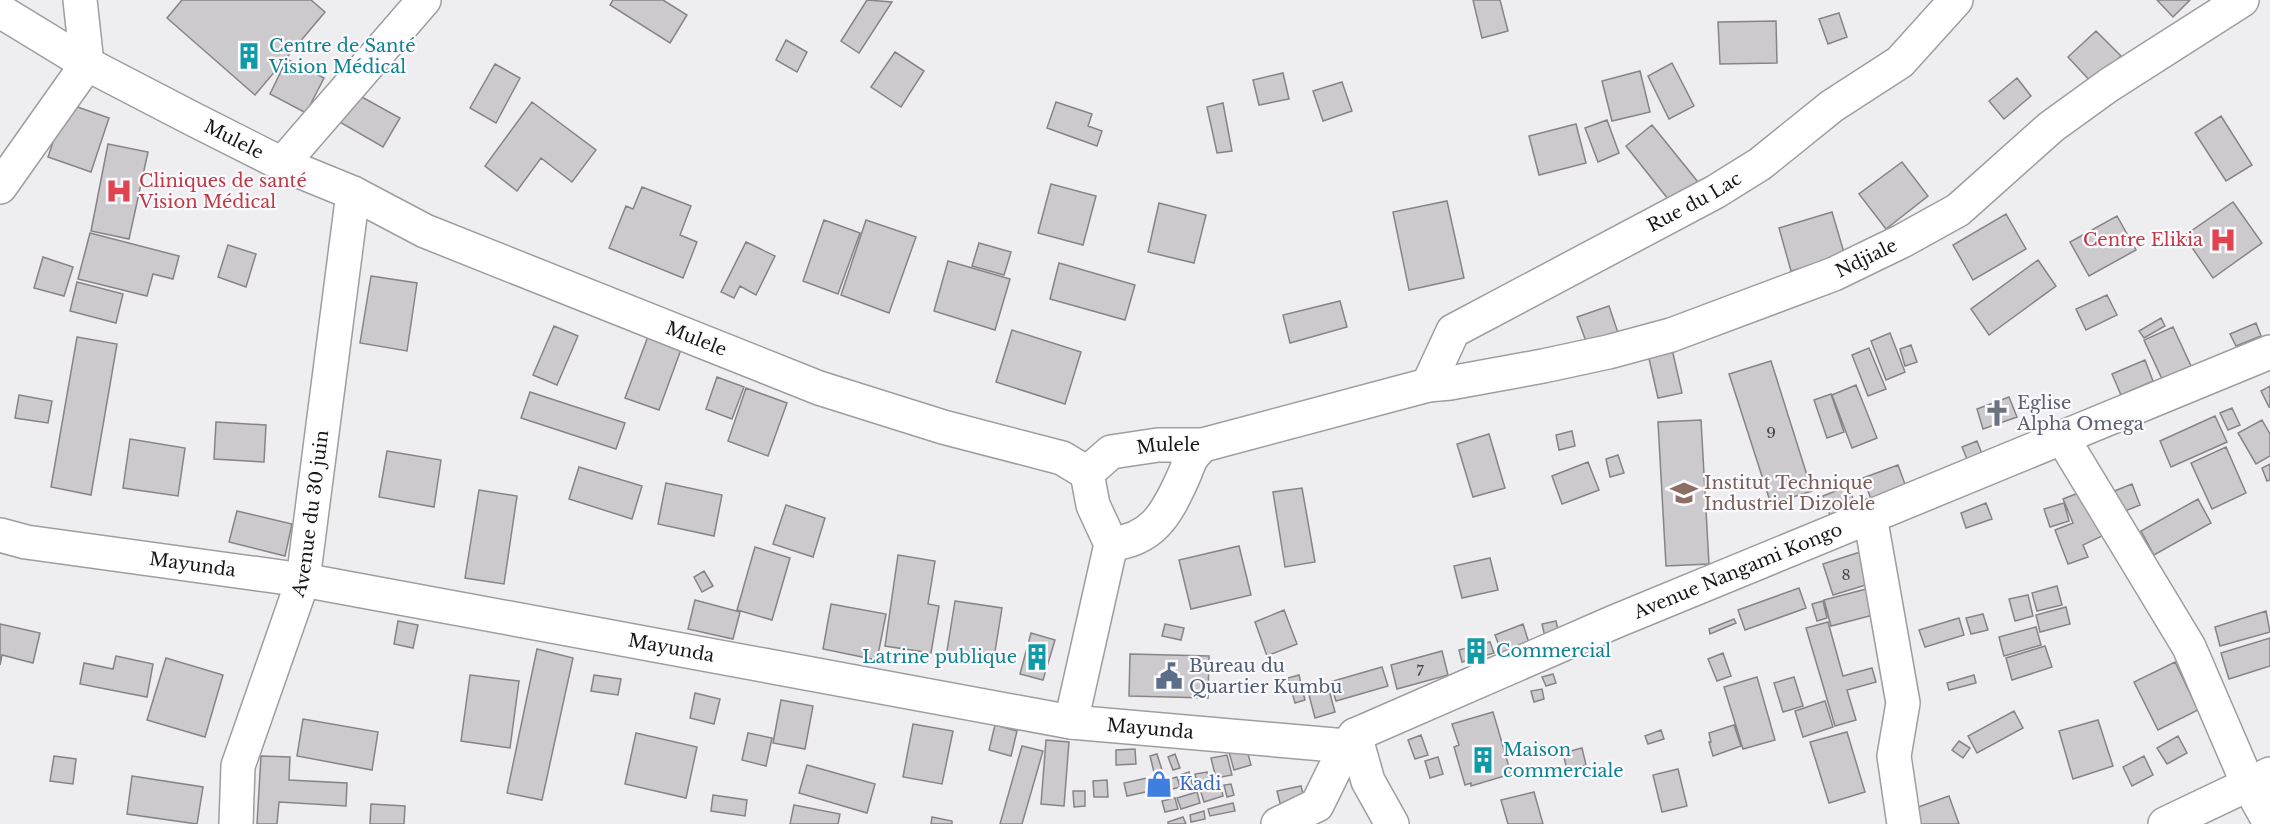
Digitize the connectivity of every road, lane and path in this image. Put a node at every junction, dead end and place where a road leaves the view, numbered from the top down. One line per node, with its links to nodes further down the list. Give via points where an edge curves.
1 (80, 0): 6 (street)
2 (424, 0): 7 (street)
3 (1956, 0): 11 (street, Rue du Lac, via 1900,62 1832,106 1760,164 1715,192 1453,331)
4 (2242, 0): 11 (street, Ndjiale, via 2051,127 1958,210 1834,274 1671,334 1618,349)
5 (0, 11): 6 (street, Mulele)
6 (87, 64): 7 (street, Mulele); 8 (street)
7 (282, 164): 9 (street, Mulele)
8 (0, 187)
9 (353, 193): 14 (street, Mulele, via 425,231 819,388 943,427 1062,458); 18 (street, Avenue du 30 juin)
10 (2270, 352): 12 (street, Avenue Nangami Kongo)
11 (1428, 385): 13 (street, Mulele)
12 (2062, 437): 15 (street, Avenue Nangami Kongo); 21 (street, via 2189,647)
13 (1203, 445): 14 (street, Mulele, via 1158,445 1111,452); 17 (street, via 1190,457 1160,518 1146,533 1128,542)
14 (1087, 473): 17 (street, via 1093,504)
15 (1870, 516): 20 (street, Avenue Nangami Kongo, via 1614,622); 26 (street, via 1903,703 1894,756)
16 (9, 534): 18 (street, Mayunda)
17 (1111, 544): 19 (street)
18 (303, 580): 19 (street, Mayunda); 23 (street, Avenue du 30 juin, via 238,766)
19 (1071, 722): 20 (street, Mayunda)
20 (1350, 740): 24 (street, via 1317,805); 25 (street)
21 (2259, 779): 22 (street); 27 (street)
22 (2270, 823)
23 (236, 824)
24 (1278, 824)
25 (1392, 824)
26 (1904, 824)
27 (2165, 824)

